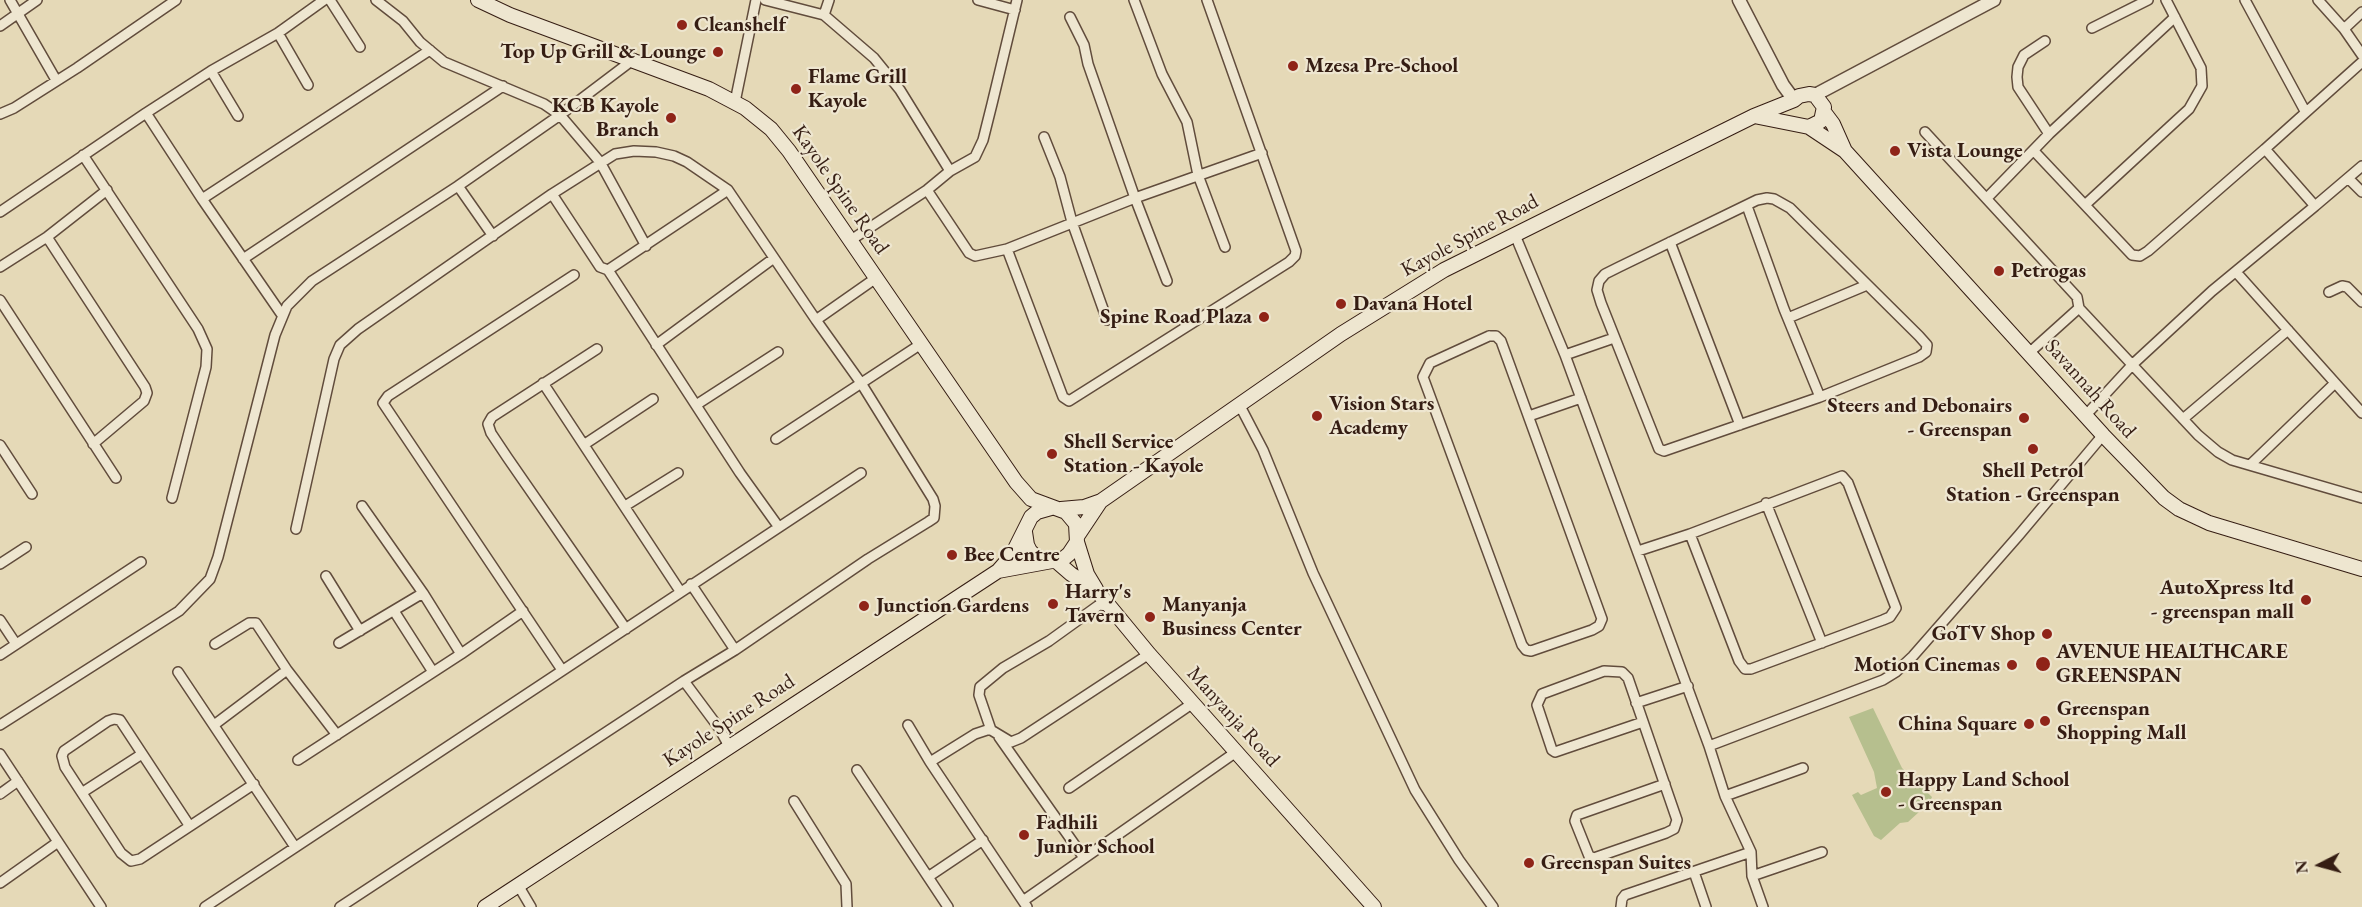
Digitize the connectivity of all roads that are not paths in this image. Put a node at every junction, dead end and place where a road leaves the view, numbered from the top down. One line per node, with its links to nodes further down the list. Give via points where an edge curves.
1 (10, 0): 23 (street)
2 (37, 0): 23 (street)
3 (176, 0): 38 (street)
4 (324, 0): 30 (street)
5 (330, 0): 32 (street)
6 (376, 0): 33 (street)
7 (478, 0): 35 (main road, Kayole Spine Road)
8 (756, 0): 43 (street)
9 (765, 0): 24 (street)
10 (829, 0): 24 (street)
11 (978, 0): 21 (street)
12 (1017, 0): 21 (street)
13 (1134, 0): 63 (street, via 1162,74 1187,122)
14 (1207, 0): 58 (street)
15 (1739, 0): 42 (street)
16 (1994, 0): 41 (street)
17 (2148, 0): 28 (street)
18 (2166, 0): 26 (street)
19 (2246, 0): 44 (street)
20 (2318, 0): 29 (street)
21 (1015, 10): 62 (street, via 979,151)
22 (2362, 12): 29 (street)
23 (17, 14): 27 (street); 38 (street)
24 (824, 15): 62 (street, via 884,69)
25 (1070, 17): 71 (street, via 1084,45)
26 (2175, 17): 53 (street); 74 (street, via 2201,68 2202,86 2189,109)
27 (0, 26)
28 (2092, 28)
29 (2344, 29): 34 (street)
30 (278, 33): 37 (street); 39 (street)
31 (2045, 41): 53 (street, via 2024,55 2017,77 2018,87)
32 (360, 47)
33 (430, 50): 40 (street, via 444,62); 73 (street)
34 (2362, 55)
35 (633, 59): 43 (main road, Kayole Spine Road); 48 (street)
36 (2362, 62): 44 (street)
37 (211, 71): 46 (street); 49 (street)
38 (56, 80): 47 (street)
39 (308, 85)
40 (503, 86): 48 (street); 88 (street)
41 (1815, 95): 42 (main road, via 1804,94); 45 (main road)
42 (1794, 100): 50 (main road, Kayole Spine Road); 51 (main road, via 1793,119)
43 (735, 102): 82 (main road, Kayole Spine Road, via 771,129)
44 (2305, 111): 55 (street)
45 (1824, 112): 51 (main road, via 1821,120); 56 (main road, Savannah Road)
46 (146, 113): 59 (street); 73 (street)
47 (0, 114)
48 (560, 115): 60 (street); 65 (street)
49 (238, 116)
50 (1754, 116): 51 (main road); 79 (main road, Kayole Spine Road)
51 (1803, 125): 56 (main road, Savannah Road)
52 (1925, 132): 72 (street)
53 (2049, 134): 57 (street)
54 (1044, 137): 78 (street)
55 (2265, 149): 74 (street, via 2140,256 2124,249); 76 (street)
56 (1845, 151): 110 (main road, Savannah Road)
57 (2034, 151): 72 (street); 74 (street)
58 (1262, 153): 63 (street); 86 (street, via 1295,256 1069,401 1063,397)
59 (83, 155): 66 (street); 77 (street)
60 (600, 162): 67 (street, via 615,154 656,152 687,162); 70 (street); 84 (street)
61 (2362, 166): 64 (street)
62 (950, 171): 68 (street)
63 (1198, 175): 71 (street); 85 (street)
64 (2349, 179): 69 (street); 76 (street)
65 (458, 186): 80 (street); 100 (street, via 312,281)
66 (107, 190): 81 (street); 137 (street, via 198,329 207,349 206,367)
67 (728, 190): 84 (street); 87 (street)
68 (927, 190): 82 (street); 86 (street, via 969,253 975,256)
69 (2362, 192)
70 (552, 194): 80 (street); 90 (street, via 600,267)
71 (1134, 198): 78 (street); 94 (street)
72 (1987, 198): 99 (street, via 2078,297)
73 (202, 199): 88 (street)
74 (2086, 204)
75 (1747, 206): 83 (street); 95 (street, via 1767,198 1790,208); 101 (street)
76 (2315, 206): 91 (street)
77 (0, 212)
78 (1072, 222): 86 (street); 103 (street)
79 (1515, 235): 111 (street); 119 (main road, Kayole Spine Road, via 1444,270 1382,307)
80 (493, 236): 146 (street, via 340,345)
81 (47, 237): 89 (street); 129 (street, via 147,393 144,401)
82 (851, 240): 93 (main road, Kayole Spine Road)
83 (1670, 242): 105 (street, via 1605,274 1599,281 1597,290); 125 (street)
84 (646, 246): 90 (street)
85 (1226, 247)
86 (1007, 249)
87 (774, 258): 102 (street); 107 (street)
88 (243, 259): 100 (street)
89 (0, 267)
90 (608, 270): 107 (street)
91 (2236, 272): 104 (street); 112 (street)
92 (574, 275): 163 (street, via 385,398 383,403)
93 (876, 278): 102 (street); 106 (main road, Kayole Spine Road)
94 (1167, 281)
95 (1867, 285): 101 (street); 116 (street, via 1927,345 1926,352)
96 (2329, 292): 98 (street, via 2348,287)
97 (0, 300): 129 (street)
98 (2362, 302)
99 (2079, 308): 110 (street); 112 (street)
100 (282, 315): 184 (street, via 210,579 179,610)
101 (1788, 318): 116 (street)
102 (816, 320): 114 (street)
103 (1107, 320)
104 (2288, 330): 115 (street); 124 (street)
105 (1614, 338): 111 (street); 125 (street, via 1659,449 1671,450)
106 (921, 344): 114 (street); 135 (main road, Kayole Spine Road)
107 (656, 345): 120 (street)
108 (597, 348): 113 (street)
109 (778, 351): 120 (street)
110 (2029, 353): 123 (main road, Savannah Road)
111 (1565, 355): 117 (street)
112 (2133, 364): 123 (street); 124 (street)
113 (543, 383): 130 (street); 165 (street, via 492,417 488,427)
114 (861, 383): 127 (street); 171 (street, via 933,499 934,518)
115 (2335, 383): 121 (street); 131 (street)
116 (1820, 397): 125 (street)
117 (1581, 398): 122 (street); 150 (street)
118 (653, 399): 130 (street)
119 (1239, 404): 139 (main road, Kayole Spine Road); 228 (street, via 1415,790)
120 (696, 405): 144 (street)
121 (2362, 413)
122 (1529, 416): 122 (street, via 1496,336 1430,363 1424,371 1422,377 1522,645 1531,651 1592,630 1602,618)
123 (2086, 416): 126 (main road, Savannah Road)
124 (2183, 419): 131 (street, via 2218,452)
125 (1740, 425)
126 (2103, 435): 154 (main road, Savannah Road, via 2164,498 2186,513); 191 (street, via 1901,668 1883,680)
127 (776, 439)
128 (0, 444): 136 (street)
129 (93, 444): 134 (street)
130 (585, 444): 142 (street)
131 (2250, 465): 138 (street)
132 (678, 473): 142 (street)
133 (861, 473): 144 (street)
134 (116, 478)
135 (1016, 482): 143 (main road, via 1031,499); 145 (main road, via 1023,500)
136 (32, 494)
137 (172, 498)
138 (2362, 498)
139 (1101, 501): 143 (main road, via 1084,507); 148 (main road)
140 (1767, 504): 147 (street); 168 (street); 168 (street, via 1842,476 1848,483 1896,608 1890,617)
141 (362, 506): 160 (street)
142 (625, 506): 158 (street)
143 (1057, 508): 145 (main road, via 1037,512); 148 (main road, via 1074,519)
144 (778, 526): 157 (street)
145 (1026, 528): 151 (main road, via 1030,551); 155 (main road, via 1012,555)
146 (296, 529)
147 (1690, 534): 150 (street); 168 (street, via 1745,669)
148 (1078, 538): 151 (main road, via 1069,554); 159 (main road, via 1087,574)
149 (26, 548): 153 (street)
150 (1638, 551): 180 (street)
151 (1052, 561): 155 (main road); 159 (main road, Manyanja Road)
152 (141, 562): 169 (street)
153 (0, 564)
154 (2362, 569)
155 (998, 571): 190 (main road, Kayole Spine Road)
156 (326, 576): 166 (street)
157 (691, 584): 158 (street); 171 (street)
158 (681, 591): 165 (street)
159 (1096, 591): 161 (main road, Manyanja Road)
160 (423, 593): 162 (street); 172 (street)
161 (1108, 606): 173 (main road, Manyanja Road); 187 (street, via 1099,604 980,687)
162 (394, 611): 166 (street); 178 (street)
163 (523, 611): 172 (street); 176 (street)
164 (0, 620): 169 (street)
165 (626, 629): 176 (street)
166 (360, 631): 167 (street)
167 (339, 643)
168 (1822, 643)
169 (16, 644): 174 (street)
170 (215, 644): 175 (street, via 256,623)
171 (735, 650): 179 (street)
172 (461, 654): 178 (street)
173 (1149, 654): 181 (main road, Manyanja Road); 189 (street, via 1021,738 1011,742)
174 (0, 655)
175 (287, 670): 185 (street); 188 (street)
176 (562, 670): 210 (street)
177 (178, 672): 185 (street)
178 (433, 672): 188 (street)
179 (684, 681): 190 (street); 222 (street)
180 (1688, 686): 182 (street); 191 (street)
181 (1193, 703): 192 (main road, Manyanja Road); 202 (street)
182 (1636, 703): 183 (street); 183 (street, via 1628,678 1613,670 1542,694 1537,705 1555,752)
183 (1643, 722): 201 (street)
184 (0, 725)
185 (214, 725): 200 (street)
186 (908, 725): 196 (street)
187 (991, 730): 189 (street); 196 (street, via 975,734)
188 (337, 735): 195 (street)
189 (999, 736): 213 (street)
190 (729, 746): 218 (main road, Kayole Spine Road)
191 (1709, 746): 205 (street)
192 (1236, 752): 213 (street); 227 (main road, Manyanja Road)
193 (0, 754): 199 (street)
194 (142, 754): 203 (street); 203 (street, via 120,720 108,721 62,756); 207 (street)
195 (298, 760)
196 (930, 762): 208 (street)
197 (1803, 768): 205 (street)
198 (857, 770): 216 (street)
199 (18, 782): 204 (street); 209 (street)
200 (254, 784): 207 (street); 210 (street)
201 (1665, 784): 201 (street, via 1577,816 1575,821 1588,856 1594,858 1674,829 1677,820)
202 (1069, 788)
203 (83, 792): 207 (street, via 121,853 131,861 140,859)
204 (0, 794)
205 (1725, 796): 211 (street)
206 (794, 801): 225 (street, via 846,884)
207 (189, 825)
208 (983, 840): 216 (street); 219 (street)
209 (58, 842): 217 (street); 220 (street)
210 (295, 847): 221 (street)
211 (1751, 852): 214 (street); 215 (street)
212 (1822, 852): 215 (street)
213 (1084, 858): 219 (street)
214 (1694, 872): 229 (street, via 1625,896); 230 (street)
215 (1752, 876): 231 (street)
216 (928, 878): 226 (street)
217 (0, 883)
218 (518, 885): 223 (main road, Kayole Spine Road); 224 (street)
219 (1025, 904)
220 (101, 907)
221 (205, 907)
222 (340, 907)
223 (484, 907)
224 (531, 907)
225 (847, 907)
226 (948, 907)
227 (1374, 907)
228 (1493, 907)
229 (1621, 907)
230 (1706, 907)
231 (1763, 907)

